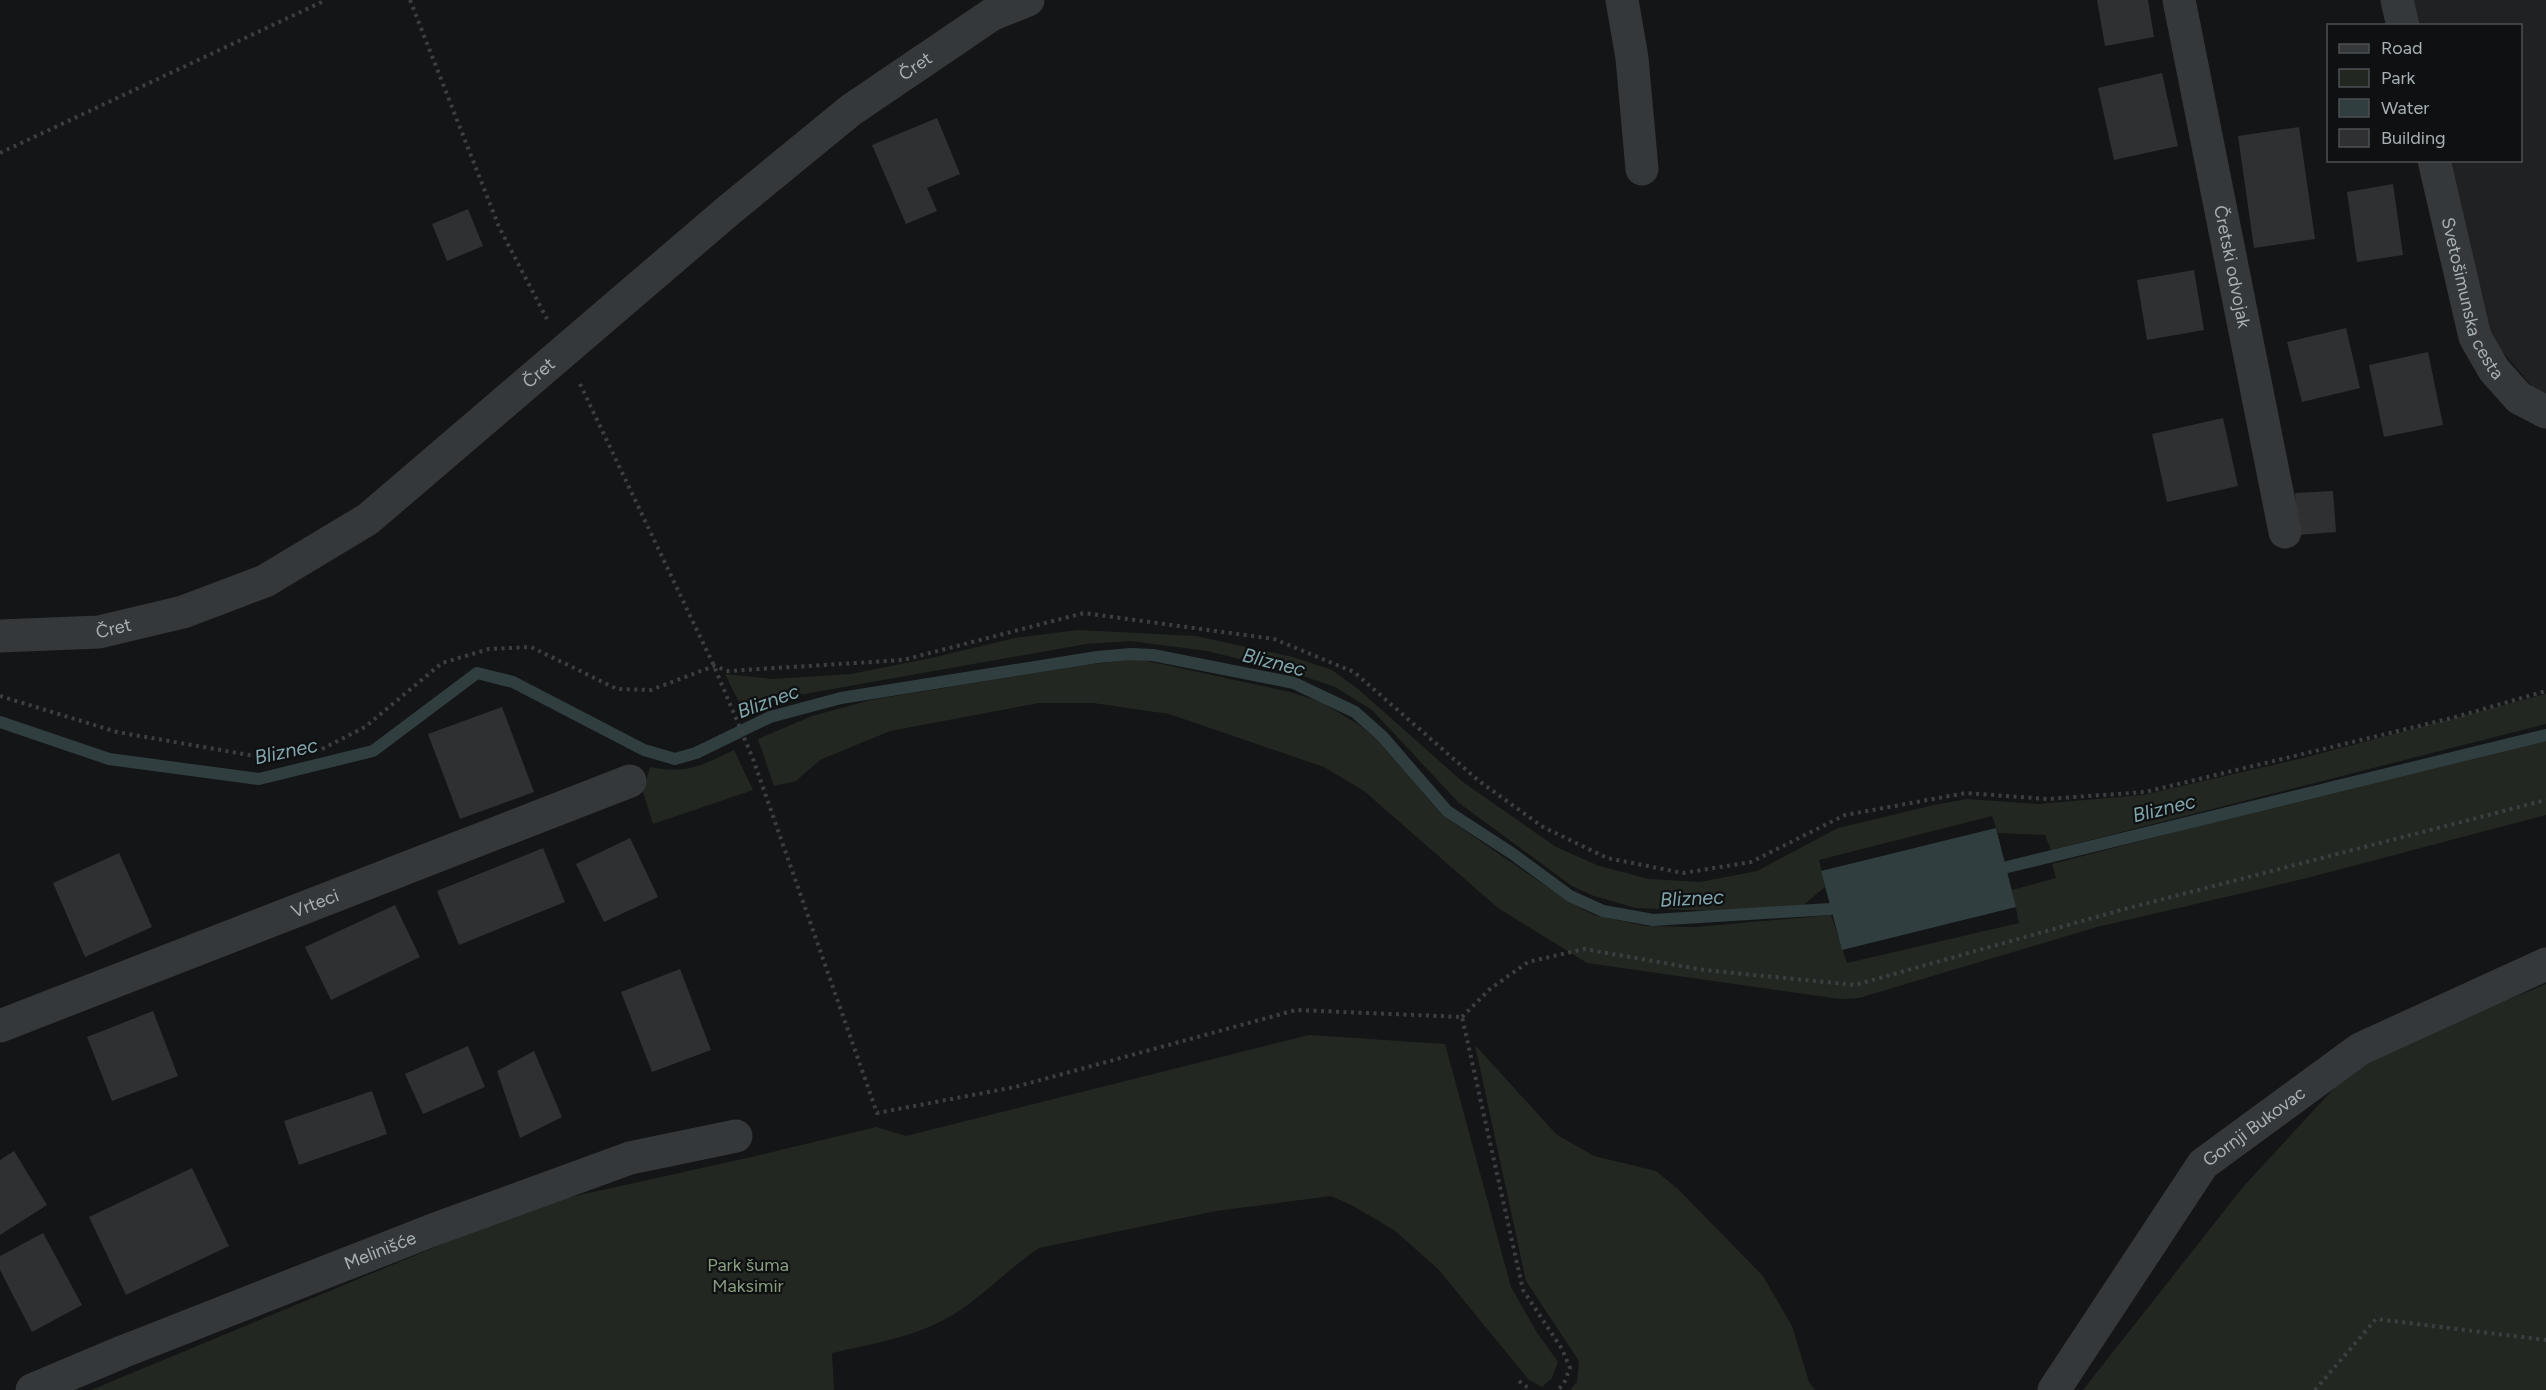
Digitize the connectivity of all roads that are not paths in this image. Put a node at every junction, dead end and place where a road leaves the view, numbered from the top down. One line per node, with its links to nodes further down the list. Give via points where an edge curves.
1 (1028, 0): 10 (street, Čret, via 991,15 851,110 368,519 265,581 183,612 99,632)
2 (1622, 0): 7 (street, via 1632,58)
3 (2179, 0): 9 (street, Čretski odvojak)
4 (2397, 0): 5 (street)
5 (2403, 24)
6 (2434, 162): 8 (street, Svetošimunska cesta, via 2475,337 2494,370 2519,398)
7 (1642, 169)
8 (2546, 412)
9 (2286, 532)
10 (0, 636)
11 (630, 781): 13 (street, Vrteci)
12 (2546, 964): 16 (street, Gornji Bukovac, via 2360,1049 2203,1164)
13 (0, 1026)
14 (736, 1136): 15 (street, Melinišće, via 630,1158 452,1223)
15 (32, 1390)
16 (2054, 1390)

